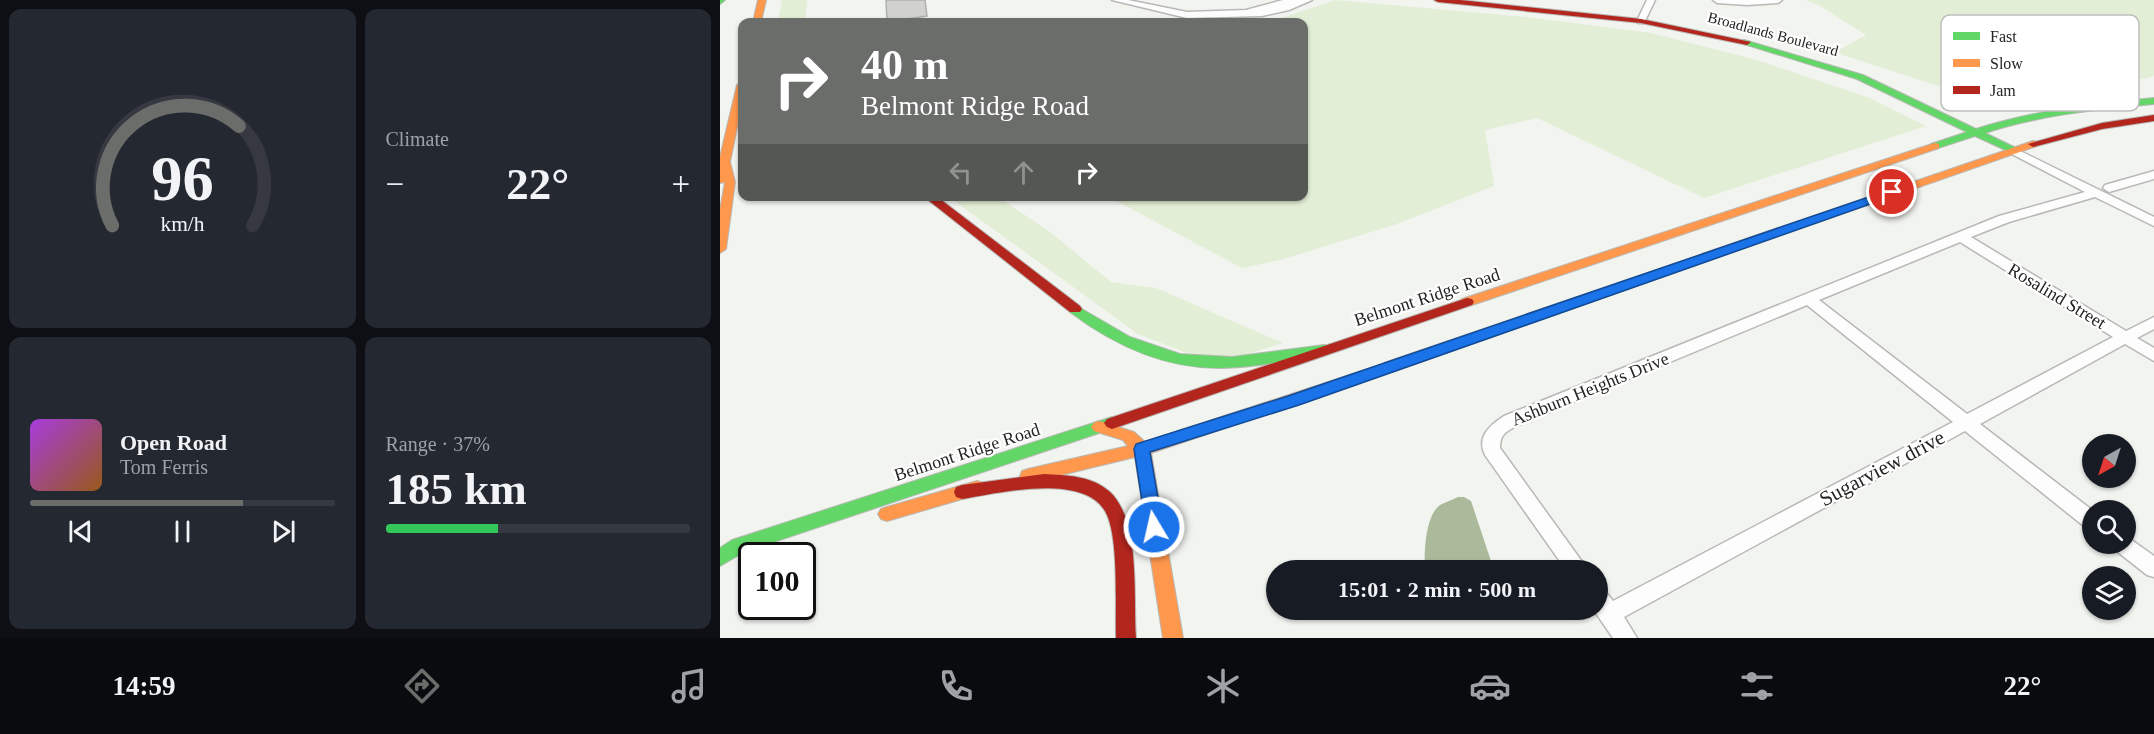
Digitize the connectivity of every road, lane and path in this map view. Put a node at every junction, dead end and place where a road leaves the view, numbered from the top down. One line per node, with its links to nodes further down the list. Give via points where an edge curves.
1 (763, 0): 11 (main road); 12 (main road)
2 (1116, 0): 10 (street, via 1187,15)
3 (1293, 0): 10 (street)
4 (1308, 0): 10 (street, via 1270,12)
5 (1438, 0): 13 (main road, Broadlands Boulevard)
6 (1498, 0): 13 (main road, Broadlands Boulevard)
7 (1651, 0): 13 (street)
8 (1717, 0): 9 (street)
9 (1778, 0)
10 (1246, 13)
11 (758, 18)
12 (762, 18)
13 (1643, 18): 17 (main road, Broadlands Boulevard, via 1732,31 1832,59); 18 (main road, Broadlands Boulevard, via 1799,57 1860,78)
14 (2154, 101): 15 (main road, Belmont Ridge Road)
15 (2139, 102)
16 (738, 103): 25 (main road)
17 (1941, 106)
18 (1934, 111): 22 (main road, Broadlands Boulevard); 23 (main road, via 1953,128)
19 (1950, 111): 22 (main road, Broadlands Boulevard)
20 (2066, 111): 22 (main road, Belmont Ridge Road)
21 (2154, 118): 24 (main road, Belmont Ridge Road, via 2075,131)
22 (1983, 130): 23 (main road, Belmont Ridge Road); 24 (main road, Broadlands Boulevard)
23 (1940, 144): 37 (main road, Belmont Ridge Road)
24 (2019, 148): 28 (street); 41 (main road, Belmont Ridge Road, via 1293,401)
25 (725, 163): 27 (main road); 33 (main road, via 730,182)
26 (2154, 176): 28 (street, Ashburn Heights Drive)
27 (720, 180)
28 (2103, 191): 30 (street); 31 (street); 32 (street, Ashburn Heights Drive, via 2026,212)
29 (934, 201): 37 (main road, via 1094,324 1132,346 1179,360 1219,363)
30 (2154, 211)
31 (2154, 222)
32 (1961, 237): 34 (street, Ashburn Heights Drive); 36 (street, Rosalind Street)
33 (720, 249)
34 (1808, 300): 39 (street); 47 (street, Ashburn Heights Drive, via 1498,428 1491,437 1491,450)
35 (2154, 322): 36 (street, Sugarview drive)
36 (2125, 337): 38 (street, Rosalind Street); 39 (street, Sugarview drive)
37 (1324, 350): 40 (main road, Belmont Ridge Road)
38 (2154, 355)
39 (1966, 423): 43 (street); 51 (street, Sugarview drive)
40 (1099, 427): 41 (main road, via 1127,435); 46 (main road, Belmont Ridge Road, via 738,546)
41 (1142, 449): 42 (main road, Belmont Ridge Road); 54 (main road)
42 (962, 492): 44 (main road, Belmont Ridge Road); 53 (main road, via 1067,482 1086,485 1107,499 1118,520)
43 (2082, 513)
44 (870, 520)
45 (2136, 554): 50 (street)
46 (720, 558)
47 (1571, 560)
48 (737, 563): 49 (main road)
49 (720, 564)
50 (2154, 568)
51 (1608, 604)
52 (1608, 612): 55 (street)
53 (1126, 638)
54 (1173, 638)
55 (1626, 638)

